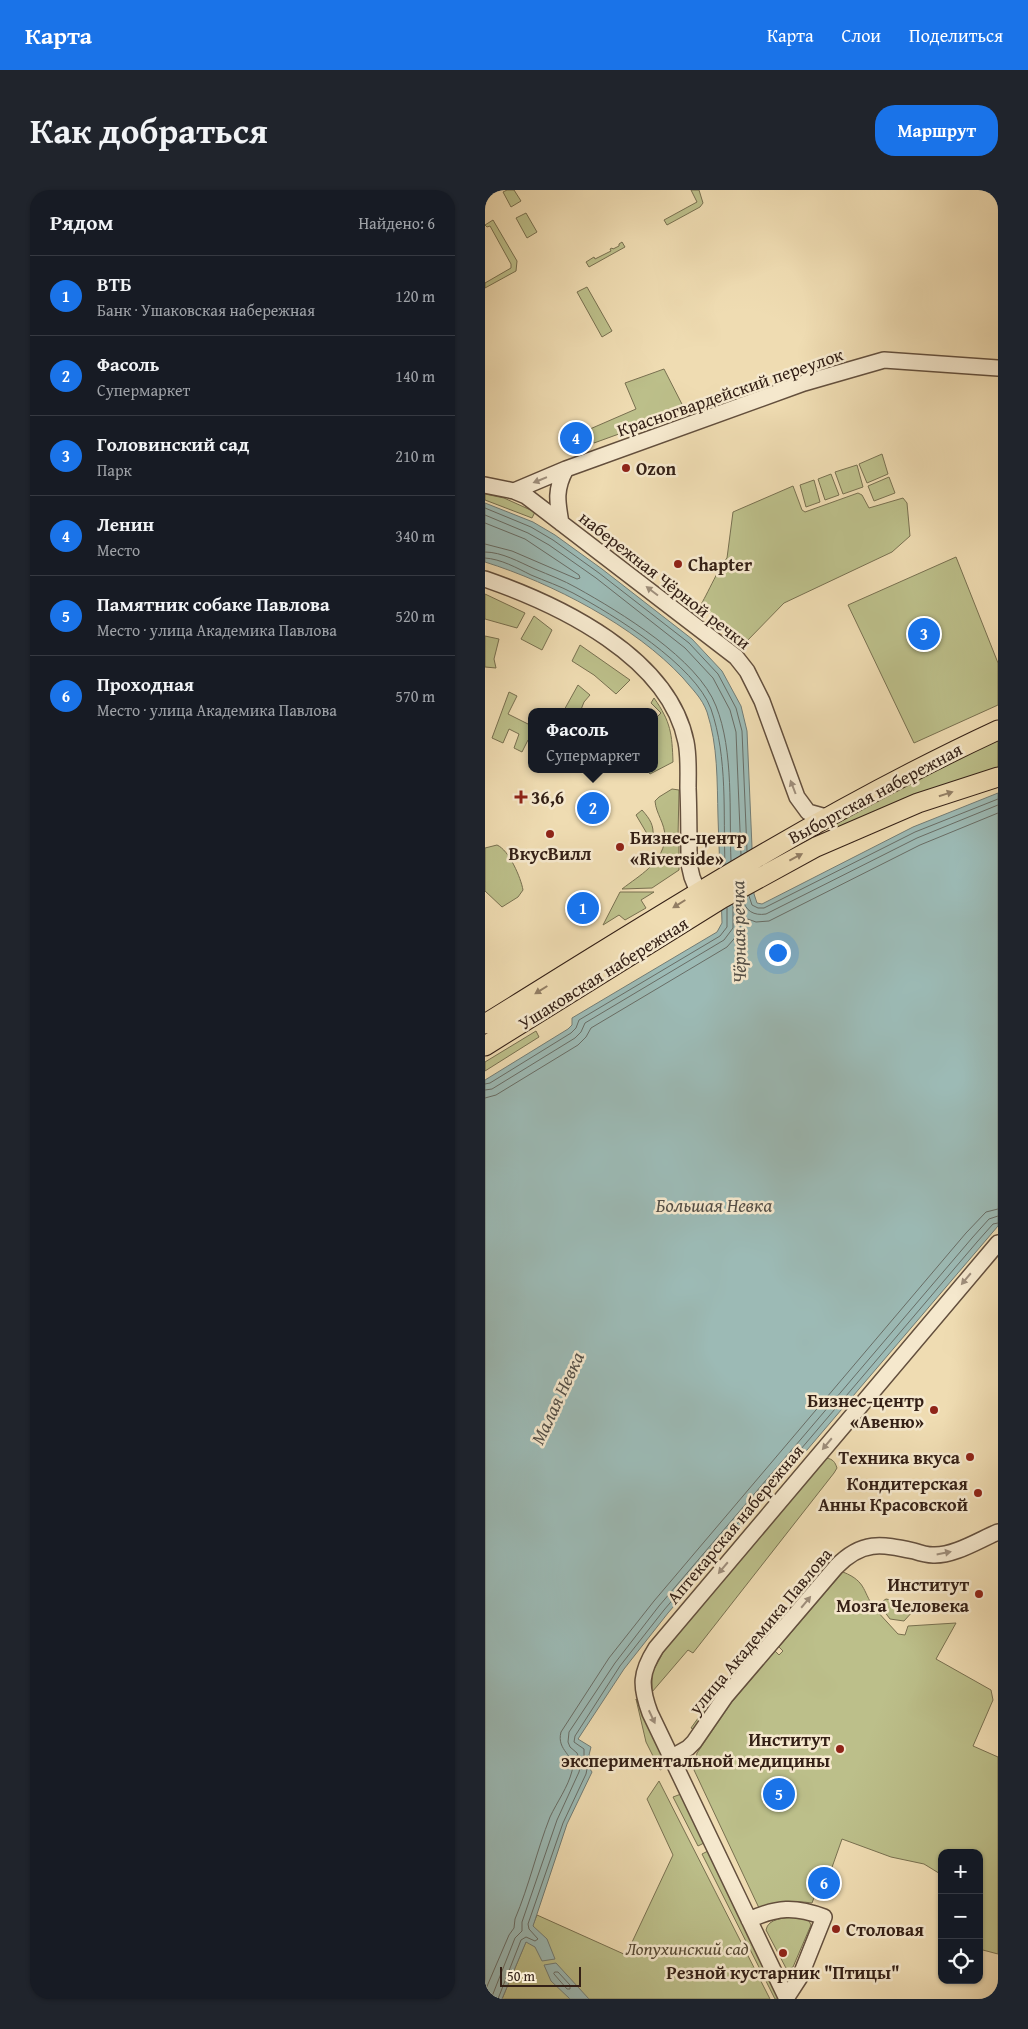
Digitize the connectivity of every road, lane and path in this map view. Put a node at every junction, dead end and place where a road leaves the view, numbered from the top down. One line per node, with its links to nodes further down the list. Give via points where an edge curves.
1 (998, 368): 2 (street, Красногвардейский переулок, via 884,360 804,382)
2 (566, 469): 4 (street, Красногвардейский переулок, one-way to 4); 5 (street, via 557,492)
3 (485, 485): 4 (street, набережная Чёрной речки)
4 (514, 491): 5 (street, набережная Чёрной речки, via 527,496)
5 (561, 523): 9 (street, набережная Чёрной речки, one-way to 5, via 808,812 797,797 762,701 751,676 739,660 703,629)
6 (485, 580): 11 (street, via 553,607 585,625 613,643 656,680 678,716 686,742 689,864)
7 (998, 730): 9 (main road, Выборгская набережная)
8 (998, 777): 12 (main road, Выборгская набережная, one-way to 8, via 816,847 918,803)
9 (827, 817): 10 (main road, Выборгская набережная)
10 (720, 879): 11 (main road, Ушаковская набережная)
11 (698, 892): 13 (main road, Ушаковская набережная, one-way to 13)
12 (721, 899): 14 (main road, Ушаковская набережная)
13 (485, 1024)
14 (485, 1046)
15 (998, 1243): 17 (street, Аптекарская набережная, one-way to 17, via 650,1657 643,1674 642,1692)
16 (998, 1532): 17 (street, улица Академика Павлова, one-way to 16, via 694,1742 725,1697 836,1567 854,1551 877,1545 933,1555 954,1551)
17 (672, 1758): 18 (street)
18 (749, 1920): 19 (street); 19 (street, via 793,1909 824,1917)
19 (790, 1998)

